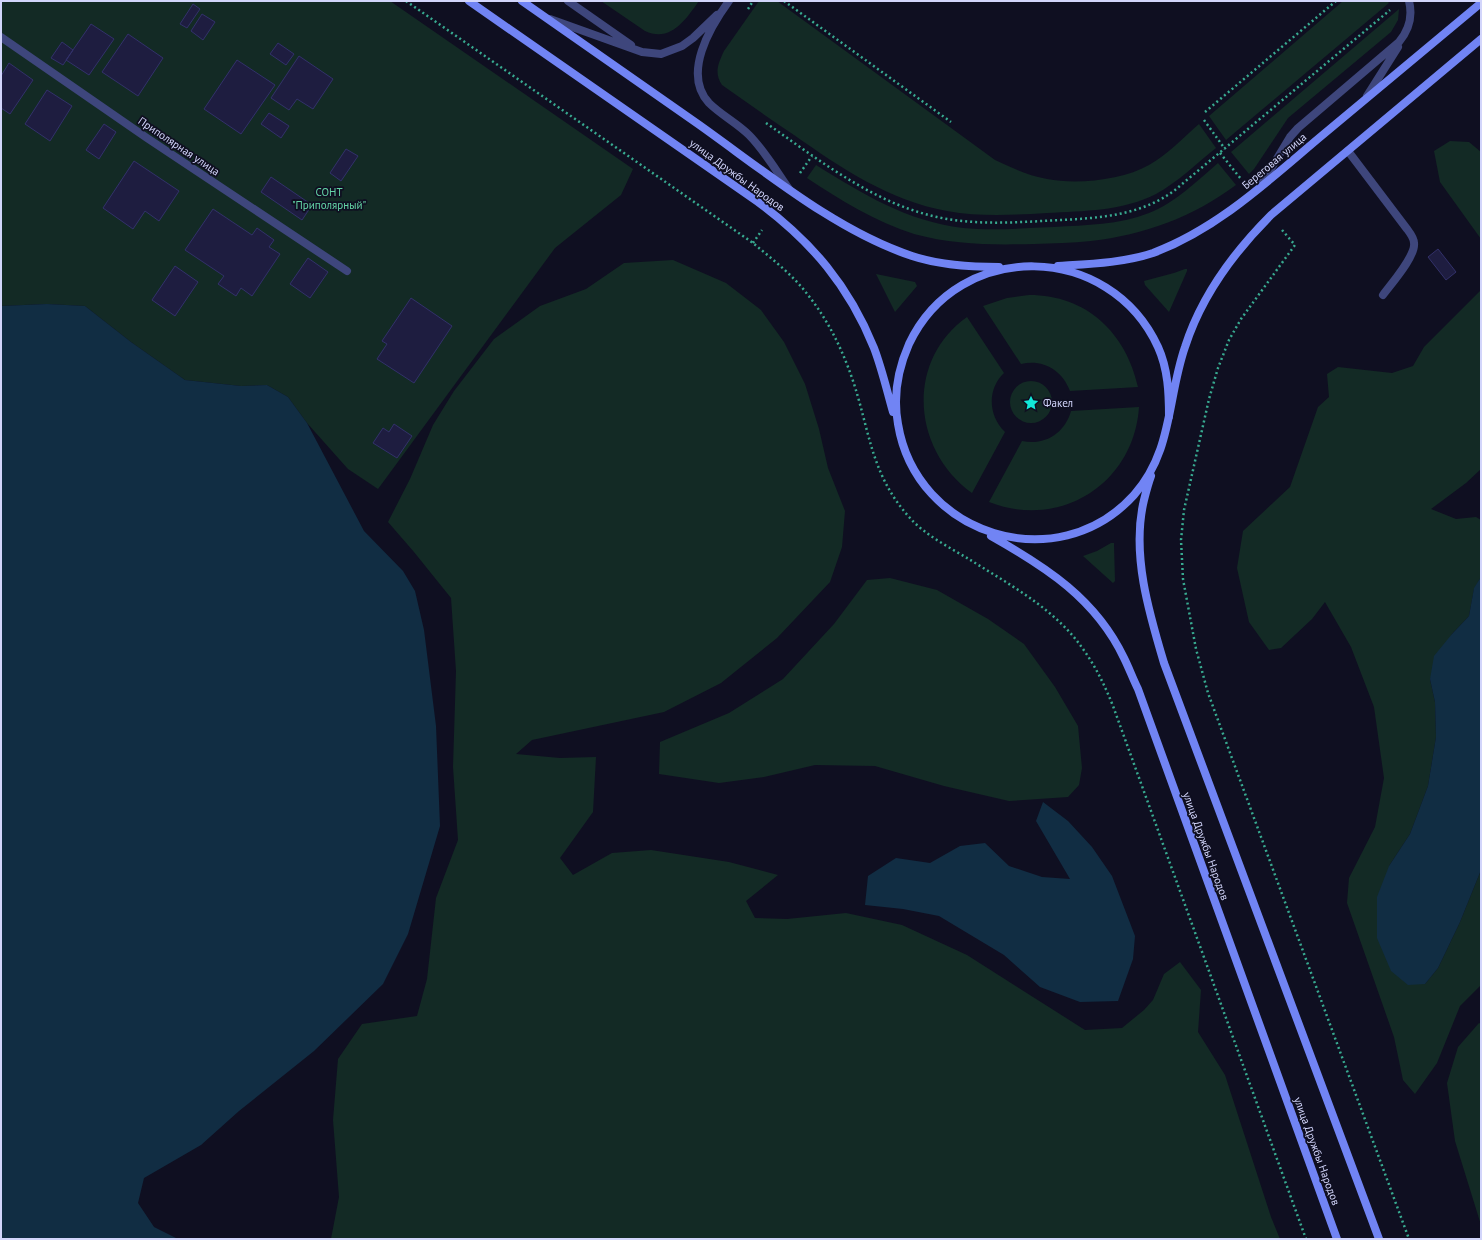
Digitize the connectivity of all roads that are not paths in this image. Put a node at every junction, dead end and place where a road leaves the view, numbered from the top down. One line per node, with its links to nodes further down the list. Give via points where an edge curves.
1 (469, 1): 22 (main road, улица Дружбы Народов, via 758,202 817,255 850,298 863,322)
2 (522, 1): 8 (main road, улица Дружбы Народов)
3 (568, 1): 12 (lane)
4 (729, 1): 7 (lane)
5 (1409, 1): 9 (lane, via 1410,24)
6 (1481, 3): 13 (main road, Береговая улица)
7 (723, 9): 12 (lane, via 682,46 661,54); 16 (lane, via 704,44 700,57 700,88 710,104 750,136)
8 (545, 17): 12 (lane); 16 (main road, улица Дружбы Народов)
9 (1406, 34): 13 (lane); 15 (lane, via 1298,128)
10 (1, 37): 19 (lane, Приполярная улица)
11 (1481, 39): 14 (main road)
12 (642, 52)
13 (1366, 99): 15 (main road, Береговая улица)
14 (1348, 150): 20 (lane, via 1414,241 1411,255); 21 (main road, via 1262,224 1236,253 1217,281 1195,320 1185,346 1177,372)
15 (1260, 188): 17 (main road, Береговая улица, via 1200,231 1152,253 1120,260)
16 (790, 189): 18 (main road, улица Дружбы Народов, via 844,225 876,242 912,256 976,267)
17 (1047, 266): 18 (main road); 21 (main road, via 1098,282 1127,303 1139,317 1158,347 1164,364 1168,381)
18 (1011, 267): 22 (main road, via 977,277 946,296 933,308 912,337 905,353 897,388 896,406)
19 (347, 271)
20 (1384, 295)
21 (1169, 417): 23 (main road, via 1166,434)
22 (902, 442): 24 (main road, via 916,475 927,490 940,503)
23 (1153, 468): 24 (main road, via 1136,492 1120,508 1095,524 1073,533 1056,538 1021,539 992,533); 26 (main road, via 1144,500 1140,530 1144,588 1151,622 1164,663)
24 (970, 524): 25 (main road, улица Дружбы Народов, via 1028,557 1078,595 1109,632 1124,658 1138,689)
25 (1337, 1239)
26 (1379, 1239)

